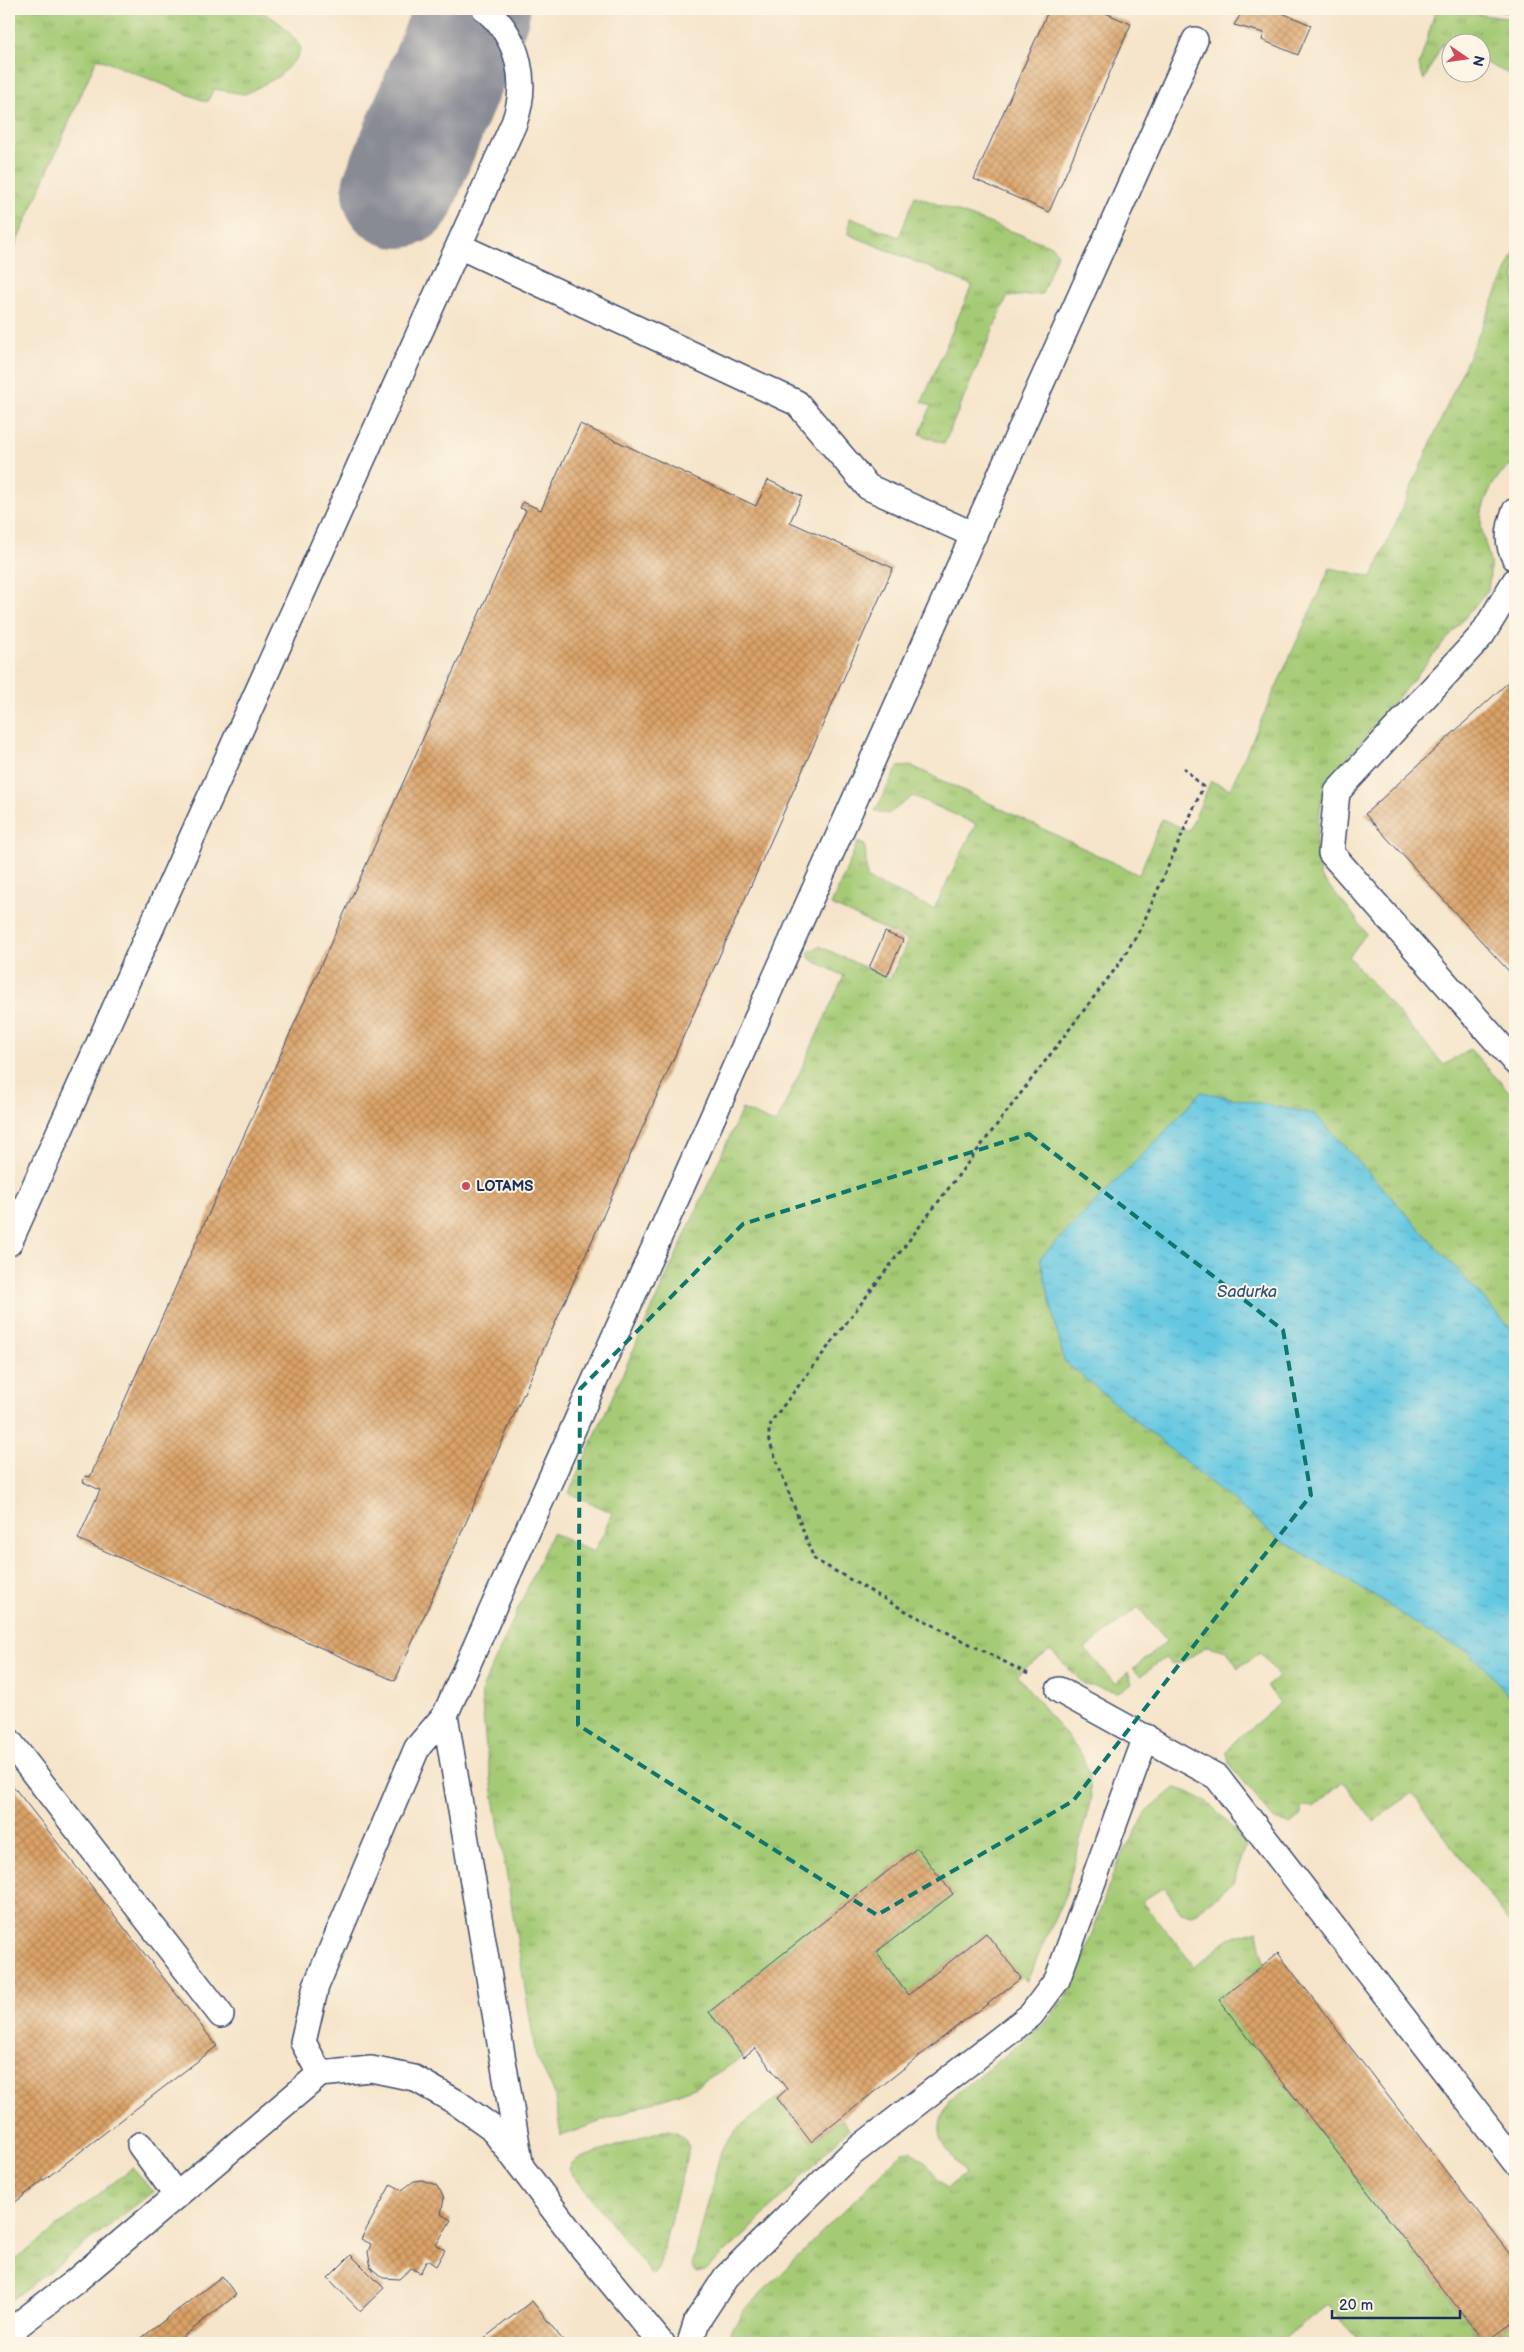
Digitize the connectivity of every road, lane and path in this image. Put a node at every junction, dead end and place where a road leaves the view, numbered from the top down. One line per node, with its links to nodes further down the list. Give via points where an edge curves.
1 (485, 9): 5 (lane, via 508,36 518,58 522,81 521,105)
2 (1489, 9): 3 (path)
3 (1515, 12)
4 (1195, 40): 7 (lane)
5 (459, 246): 7 (lane, via 798,403 868,487); 12 (lane)
6 (1515, 511): 8 (lane, via 1509,539)
7 (974, 534): 14 (lane)
8 (1515, 558)
9 (1515, 581): 11 (lane, via 1482,635 1337,792 1331,854)
10 (1184, 768): 13 (path, via 1203,787 1141,928 1119,964 771,1422 768,1438 814,1559 902,1609)
11 (1515, 1062)
12 (9, 1243)
13 (1059, 1690): 15 (lane)
14 (445, 1715): 18 (lane, via 417,1748 316,1986 302,2042); 21 (lane)
15 (1146, 1737): 20 (lane, via 1217,1777); 25 (lane, via 1058,1980 1031,2016 850,2155 726,2277 697,2321)
16 (9, 1741): 17 (lane)
17 (221, 2015)
18 (320, 2074): 21 (lane, via 372,2070 414,2078 491,2127); 22 (lane)
19 (140, 2145): 22 (lane)
20 (1515, 2162)
21 (520, 2164): 24 (lane, via 582,2247)
22 (177, 2196): 23 (lane)
23 (9, 2332)
24 (661, 2343)
25 (690, 2343)

